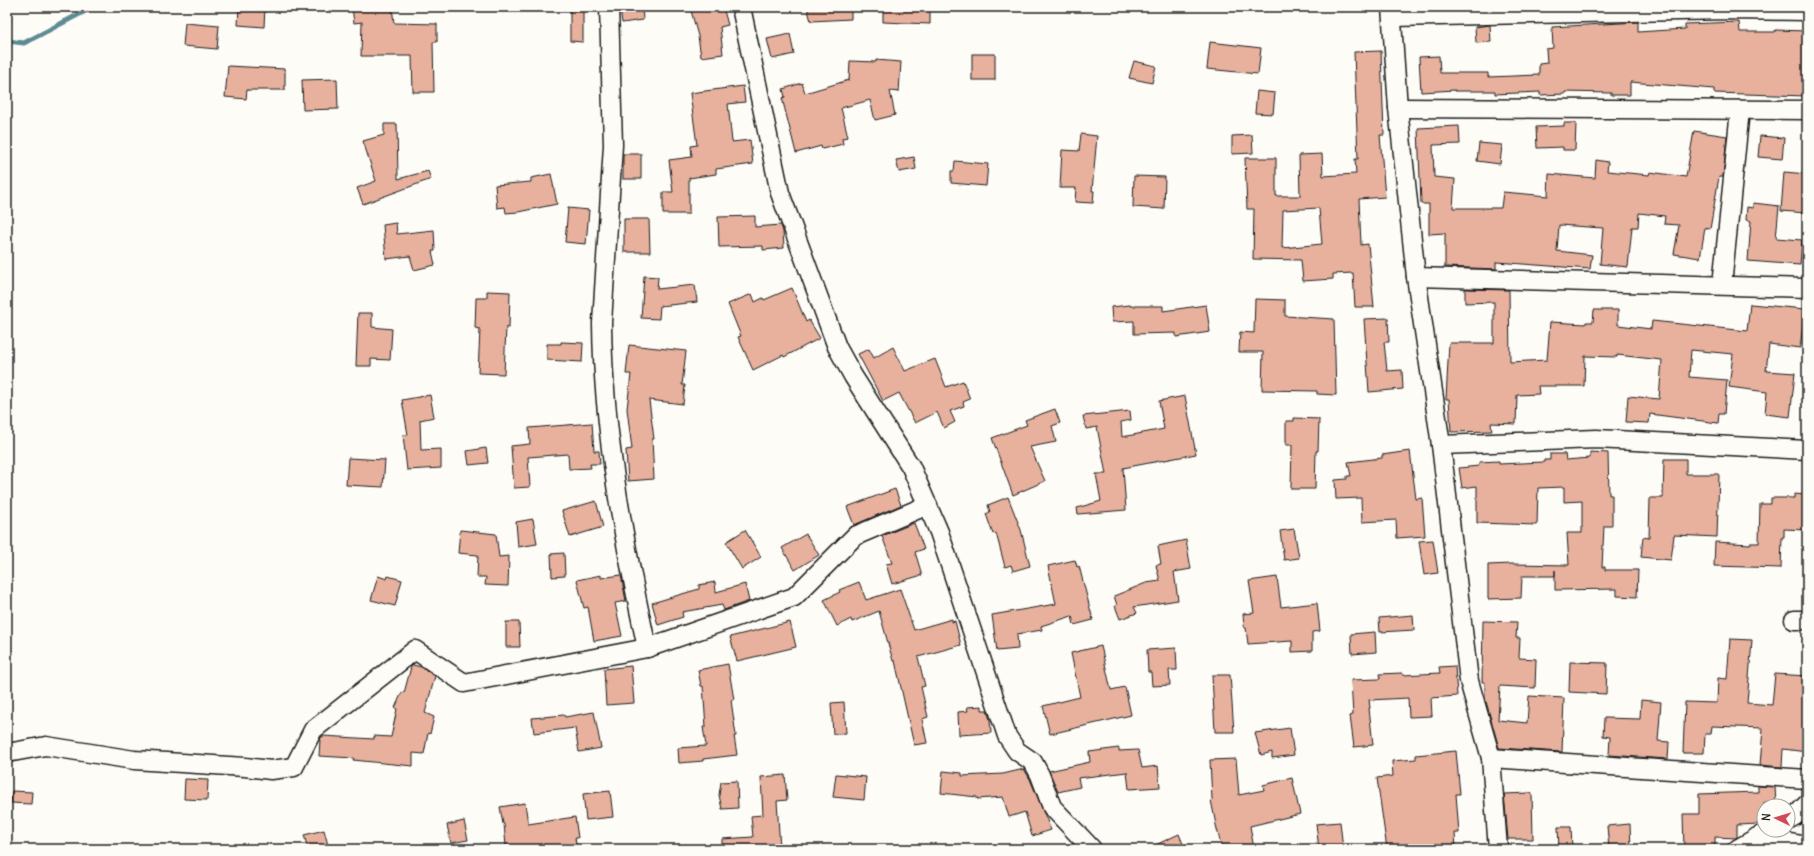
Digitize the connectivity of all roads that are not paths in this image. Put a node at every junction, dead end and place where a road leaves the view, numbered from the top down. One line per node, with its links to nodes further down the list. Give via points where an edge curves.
1 (609, 7): 14 (street, via 613,145 602,351 611,454 626,553)
2 (741, 7): 13 (street, via 780,193 837,347 911,467)
3 (1807, 11): 4 (street)
4 (1392, 12): 5 (street)
5 (1398, 108): 6 (street); 8 (street)
6 (1740, 110): 7 (street); 9 (street)
7 (1807, 110)
8 (1416, 277): 9 (street); 11 (street)
9 (1722, 285): 10 (street)
10 (1807, 288)
11 (1441, 445): 12 (street, via 1596,439); 16 (street, via 1470,681)
12 (1807, 450)
13 (928, 505): 14 (street, via 855,536 794,596); 23 (street, via 1007,736 1017,751 1033,762 1052,807)
14 (646, 648): 15 (street, via 464,683 415,650 313,730 294,767 271,770 134,760 46,746)
15 (7, 754)
16 (1492, 758): 17 (street); 24 (street)
17 (1807, 779)
18 (1807, 804): 19 (street)
19 (1796, 815)
20 (1756, 838): 25 (street)
21 (1778, 838): 22 (street)
22 (1807, 846)
23 (1092, 849)
24 (1498, 849)
25 (1737, 849)

